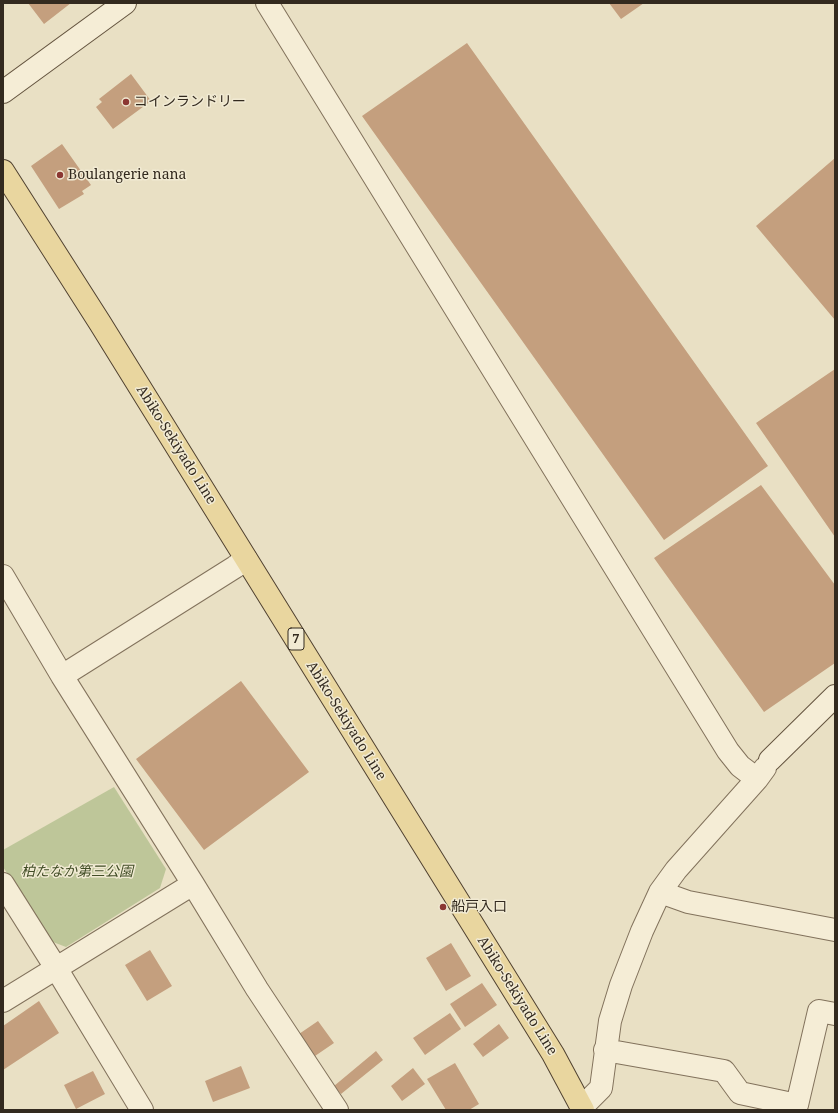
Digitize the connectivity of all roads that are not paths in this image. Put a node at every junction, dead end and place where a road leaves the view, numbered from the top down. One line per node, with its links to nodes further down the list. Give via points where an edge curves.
1 (124, 3): 3 (street)
2 (267, 3): 9 (street, via 728,751 740,766)
3 (3, 92)
4 (3, 171): 5 (main road, Abiko-Sekiyado Line / 7)
5 (246, 559): 7 (street); 18 (main road, Abiko-Sekiyado Line / 7, via 553,1054)
6 (3, 576): 7 (street)
7 (62, 676): 11 (street)
8 (835, 696): 9 (street, via 770,760)
9 (757, 779): 12 (street, via 676,870)
10 (3, 884): 14 (street)
11 (193, 884): 14 (street); 20 (street, via 257,989)
12 (660, 892): 13 (street, via 688,902); 17 (street, via 621,985 610,1021)
13 (835, 930)
14 (56, 968): 15 (street); 19 (street)
15 (3, 1001)
16 (835, 1014): 17 (street, via 819,1011 797,1105 740,1093 724,1071)
17 (605, 1050): 18 (street, via 601,1088)
18 (583, 1108)
19 (142, 1110)
20 (337, 1110)

